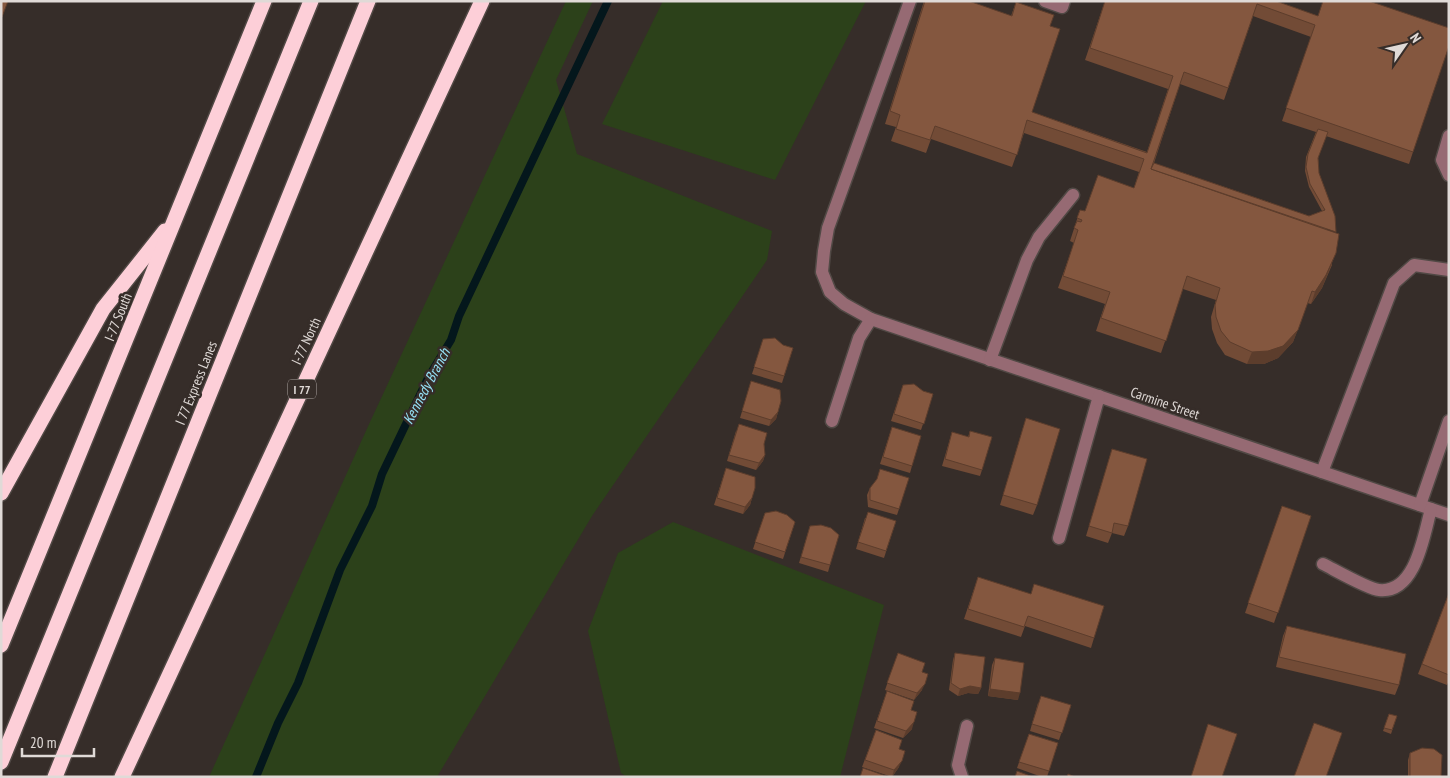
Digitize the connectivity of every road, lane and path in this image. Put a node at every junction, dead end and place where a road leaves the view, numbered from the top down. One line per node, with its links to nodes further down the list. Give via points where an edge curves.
1 (264, 1): 11 (highway, I-77 South)
2 (311, 1): 26 (highway)
3 (368, 1): 27 (highway, I 77 Express Lanes)
4 (482, 1): 28 (highway, I-77 North / I 77)
5 (910, 1): 13 (street, Carmine Street, via 828,228 824,251 822,272 830,292)
6 (1045, 1): 7 (street, via 1062,7)
7 (1064, 1)
8 (1449, 136): 9 (street, via 1442,160)
9 (1449, 175)
10 (1073, 195): 14 (street, via 1039,237 1027,260)
11 (176, 216): 19 (highway, via 103,309); 24 (highway, I-77 South)
12 (1449, 270): 18 (street, via 1414,265 1394,283)
13 (871, 319): 14 (street, Carmine Street); 16 (street, via 859,338)
14 (990, 360): 15 (street, Carmine Street)
15 (1099, 396): 18 (street, Carmine Street); 22 (street)
16 (832, 420)
17 (1449, 421): 20 (street)
18 (1322, 472): 20 (street, Carmine Street)
19 (1, 493)
20 (1426, 507): 21 (street, Carmine Street); 23 (street, via 1413,571 1394,588 1379,590)
21 (1449, 515)
22 (1059, 538)
23 (1323, 564)
24 (1, 645)
25 (966, 726): 29 (street, via 958,765)
26 (1, 762)
27 (55, 777)
28 (122, 777)
29 (962, 777)

